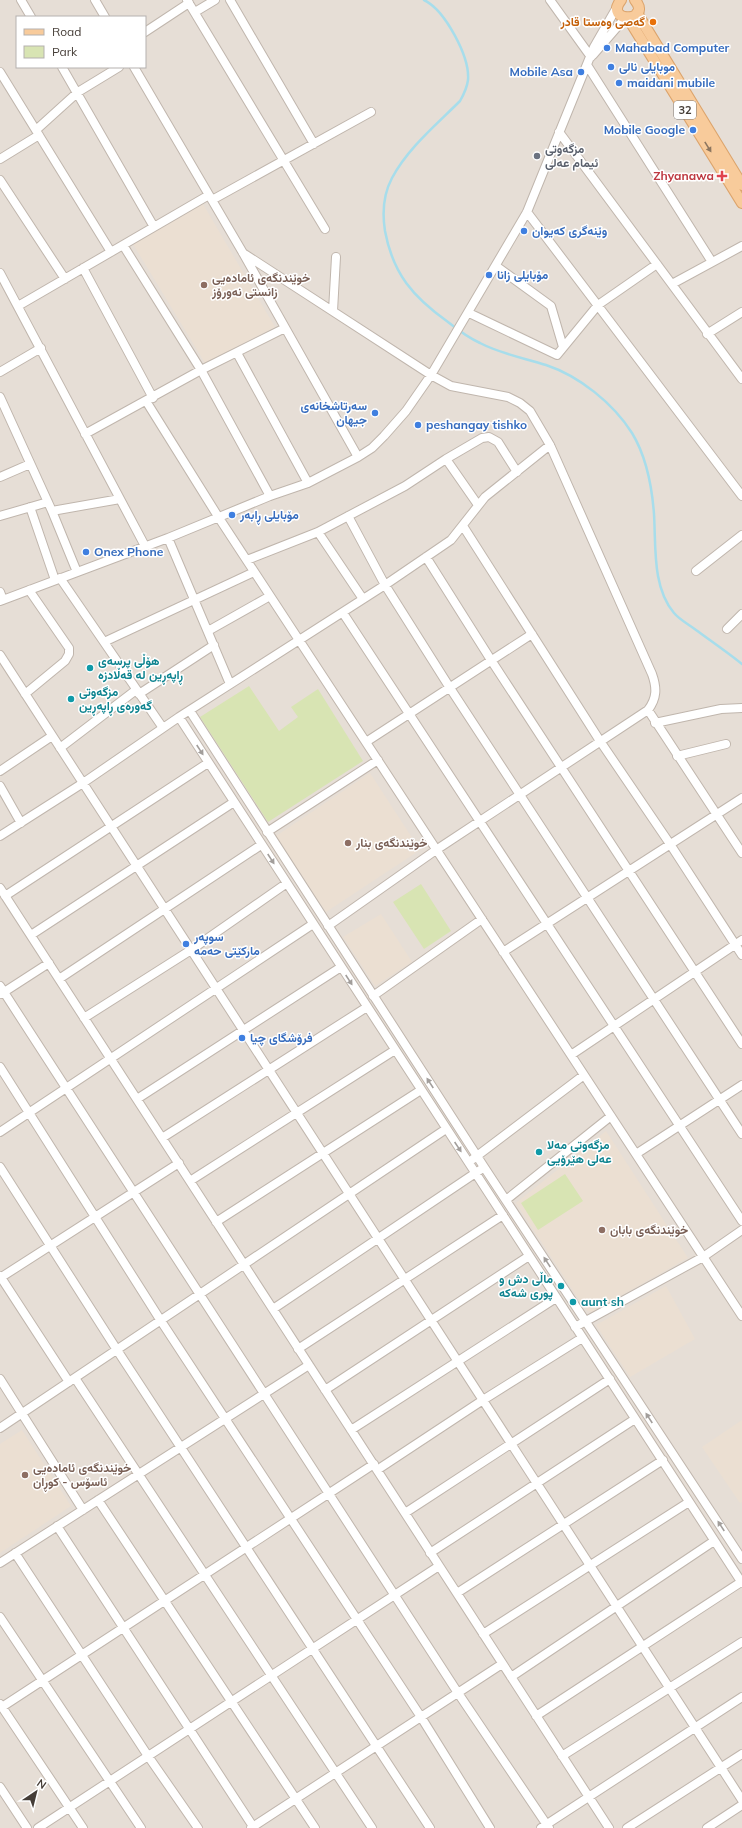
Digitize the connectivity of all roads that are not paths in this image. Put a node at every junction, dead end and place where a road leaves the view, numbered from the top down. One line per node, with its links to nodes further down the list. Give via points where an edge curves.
1 (21, 0): 10 (street)
2 (95, 0): 11 (street)
3 (215, 0): 9 (street)
4 (230, 0): 22 (street)
5 (550, 0): 13 (street)
6 (188, 2): 9 (street); 12 (street)
7 (618, 2): 8 (main road, 32, via 619,14); 13 (street, via 596,42)
8 (635, 9): 13 (street); 26 (main road, 32); 28 (main road, 32, one-way to 28)
9 (195, 12): 24 (street)
10 (30, 16)
11 (104, 16)
12 (146, 31)
13 (589, 61): 20 (street); 37 (street)
14 (63, 68): 18 (street)
15 (117, 68): 18 (street)
16 (135, 68): 27 (street)
17 (0, 72): 21 (street)
18 (78, 92): 21 (street); 30 (street)
19 (372, 112): 22 (street)
20 (559, 132): 29 (street); 38 (street)
21 (38, 133): 23 (street); 34 (street)
22 (314, 144): 24 (street)
23 (0, 159)
24 (285, 160): 27 (street); 31 (street)
25 (0, 180): 42 (street)
26 (742, 185)
27 (211, 197): 30 (street); 35 (street)
28 (741, 199)
29 (527, 212): 39 (street); 44 (street)
30 (154, 227): 32 (street)
31 (325, 229)
32 (123, 245): 34 (street); 54 (street)
33 (742, 246): 37 (street)
34 (111, 252): 40 (street)
35 (243, 253): 46 (street); 49 (street)
36 (336, 257): 46 (street)
37 (712, 262): 43 (street)
38 (657, 264): 43 (street); 44 (street)
39 (496, 266): 48 (street); 51 (street, via 551,306)
40 (83, 268): 42 (street); 59 (street)
41 (0, 273): 45 (street)
42 (65, 279): 45 (street)
43 (672, 284): 50 (street)
44 (598, 305): 51 (street); 69 (street)
45 (18, 306): 52 (street)
46 (333, 311): 56 (street)
47 (742, 312): 50 (street)
48 (468, 314): 51 (street, via 557,355); 56 (street)
49 (285, 328): 53 (street); 62 (street)
50 (708, 334): 57 (street)
51 (563, 347)
52 (41, 348): 55 (street); 60 (street)
53 (237, 353): 54 (street); 67 (street)
54 (201, 370): 59 (street); 68 (street)
55 (0, 372)
56 (431, 375): 61 (street, via 451,386 501,395 520,403 530,411); 62 (street, via 395,425 372,448)
57 (742, 379)
58 (0, 397): 64 (street)
59 (149, 399): 60 (street); 77 (street)
60 (85, 434): 70 (street)
61 (550, 445): 65 (street); 111 (street, via 652,674 656,692)
62 (358, 457): 67 (street)
63 (446, 459): 65 (street, via 477,440 489,437 500,444); 72 (street); 76 (street, via 405,486)
64 (30, 464): 66 (street); 71 (street)
65 (517, 472): 72 (street)
66 (0, 477)
67 (308, 483): 68 (street)
68 (270, 496): 77 (street)
69 (742, 496)
70 (120, 499): 74 (street); 82 (street)
71 (48, 502): 73 (street); 74 (street)
72 (478, 505): 78 (street)
73 (30, 507): 75 (street); 88 (street)
74 (52, 511): 86 (street)
75 (0, 516)
76 (348, 516): 79 (street); 89 (street)
77 (219, 518): 81 (street); 84 (street)
78 (463, 526): 83 (street, via 451,540); 100 (street)
79 (318, 532): 84 (street); 95 (street)
80 (742, 535): 85 (street)
81 (168, 538): 82 (street); 94 (street)
82 (145, 546): 86 (street)
83 (426, 557): 89 (street); 105 (street)
84 (247, 560): 87 (street)
85 (696, 571)
86 (76, 572): 88 (street)
87 (254, 572): 92 (street); 94 (street)
88 (58, 579): 90 (street); 102 (street)
89 (385, 586): 95 (street); 107 (street)
90 (29, 590): 93 (street); 109 (street, via 69,648 69,654 65,661)
91 (0, 592): 93 (street)
92 (270, 596): 99 (street); 101 (street)
93 (2, 600)
94 (195, 600): 99 (street); 102 (street)
95 (363, 600): 96 (street)
96 (343, 613): 101 (street); 113 (street)
97 (742, 614): 98 (street)
98 (727, 629)
99 (208, 631): 103 (street)
100 (532, 634): 105 (street); 118 (street)
101 (299, 640): 106 (street); 119 (street)
102 (104, 642): 108 (street)
103 (214, 646): 106 (street); 108 (street)
104 (0, 655): 109 (street)
105 (492, 660): 107 (street); 125 (street)
106 (230, 684): 112 (street)
107 (450, 688): 113 (street); 129 (street)
108 (138, 692): 116 (street); 121 (street)
109 (25, 694): 117 (street)
110 (742, 708): 115 (street, via 721,709)
111 (648, 710): 115 (street); 118 (street)
112 (190, 711): 114 (street); 136 (street)
113 (409, 714): 119 (street); 133 (street)
114 (179, 717): 116 (street); 124 (street, one-way to 124)
115 (655, 723): 122 (street)
116 (163, 728): 127 (street)
117 (52, 736): 121 (street); 126 (street)
118 (600, 741): 125 (street); 138 (street)
119 (366, 742): 123 (street)
120 (726, 744): 122 (street)
121 (60, 748): 127 (street)
122 (677, 756): 132 (street)
123 (378, 760): 136 (street); 140 (street)
124 (208, 763): 131 (street); 135 (street)
125 (561, 767): 129 (street); 143 (street)
126 (0, 770)
127 (83, 783): 134 (street); 135 (street)
128 (0, 786): 134 (street)
129 (520, 796): 133 (street); 147 (street)
130 (742, 798): 132 (street)
131 (234, 802): 139 (street); 142 (street)
132 (716, 814): 138 (street); 141 (street)
133 (480, 822): 140 (street); 151 (street)
134 (21, 823): 137 (street)
135 (111, 826): 142 (street); 146 (street)
136 (268, 832): 152 (street)
137 (0, 836)
138 (670, 844): 143 (street); 154 (street)
139 (262, 845): 144 (street, one-way to 144); 148 (street)
140 (436, 850): 149 (street); 152 (street)
141 (742, 853)
142 (137, 866): 148 (street); 153 (street)
143 (629, 870): 147 (street); 160 (street)
144 (287, 883): 150 (street); 155 (street)
145 (0, 888): 146 (street)
146 (5, 896): 153 (street)
147 (588, 897): 151 (street); 165 (street)
148 (164, 908): 155 (street); 161 (street)
149 (482, 919): 156 (street); 164 (street)
150 (313, 924): 159 (street); 162 (street)
151 (547, 924): 156 (street); 168 (street)
152 (328, 926): 164 (street)
153 (31, 936): 158 (street)
154 (738, 942): 157 (street); 160 (street)
155 (191, 950): 162 (street); 167 (street)
156 (503, 952): 172 (street)
157 (742, 955)
158 (49, 963): 161 (street); 163 (street)
159 (341, 967): 166 (street, one-way to 166); 169 (street)
160 (694, 972): 165 (street); 170 (street)
161 (59, 979): 167 (street)
162 (216, 989): 169 (street); 173 (street)
163 (1, 991): 178 (street)
164 (373, 996): 182 (street, one-way to 164)
165 (653, 999): 168 (street); 181 (street)
166 (367, 1008): 171 (street); 175 (street)
167 (84, 1018): 173 (street)
168 (614, 1026): 172 (street); 187 (street)
169 (243, 1030): 175 (street); 180 (street)
170 (742, 1044)
171 (395, 1050): 179 (street); 185 (street)
172 (570, 1055): 176 (street)
173 (111, 1059): 178 (street); 180 (street)
174 (0, 1067): 184 (street)
175 (268, 1070): 185 (street); 191 (street)
176 (584, 1075): 186 (street); 194 (street)
177 (742, 1086): 181 (street)
178 (66, 1088): 184 (street); 201 (street)
179 (421, 1090): 183 (street); 192 (street)
180 (136, 1099): 191 (street)
181 (720, 1100): 187 (street); 190 (street)
182 (443, 1104): 183 (street); 194 (street)
183 (434, 1110): 188 (street)
184 (30, 1112): 189 (street); 205 (street)
185 (296, 1113): 192 (street); 200 (street)
186 (611, 1116): 193 (street); 203 (street)
187 (679, 1126): 193 (street); 207 (street)
188 (446, 1129): 195 (street, one-way to 195); 202 (street)
189 (0, 1132)
190 (742, 1134)
191 (162, 1138): 196 (street)
192 (322, 1152): 202 (street); 206 (street)
193 (636, 1154): 212 (street)
194 (477, 1156): 195 (street); 198 (street)
195 (468, 1162): 199 (street)
196 (179, 1163): 200 (street); 201 (street)
197 (0, 1167): 210 (street)
198 (484, 1167): 199 (street); 203 (street)
199 (476, 1173): 204 (street); 209 (street)
200 (190, 1181): 206 (street)
201 (133, 1193): 205 (street); 216 (street)
202 (350, 1194): 209 (street); 213 (street)
203 (506, 1200): 222 (street, one-way to 203)
204 (503, 1215): 211 (street); 215 (street)
205 (95, 1217): 210 (street); 221 (street)
206 (216, 1222): 213 (street)
207 (742, 1222)
208 (742, 1230): 212 (street)
209 (378, 1238): 215 (street); 218 (street)
210 (51, 1246): 214 (street); 226 (street)
211 (529, 1256): 217 (street); 220 (street)
212 (703, 1256): 219 (street); 222 (street)
213 (244, 1265): 216 (street); 218 (street)
214 (0, 1277): 231 (street)
215 (405, 1279): 220 (street); 225 (street)
216 (200, 1294): 221 (street); 233 (street)
217 (556, 1298): 223 (street); 227 (street)
218 (272, 1308): 225 (street)
219 (742, 1316)
220 (431, 1320): 227 (street); 232 (street)
221 (161, 1321): 226 (street); 237 (street)
222 (586, 1322): 223 (street); 258 (street, one-way to 222)
223 (575, 1328): 224 (street)
224 (582, 1338): 230 (street); 234 (street)
225 (298, 1349): 228 (street)
226 (117, 1350): 231 (street); 241 (street)
227 (458, 1361): 234 (street); 239 (street)
228 (309, 1365): 232 (street); 233 (street)
229 (0, 1379): 235 (street)
230 (610, 1379): 236 (street); 240 (street)
231 (72, 1380): 235 (street); 244 (street)
232 (325, 1390): 239 (street)
233 (264, 1394): 237 (street); 246 (street)
234 (483, 1400): 240 (street); 243 (street)
235 (22, 1414): 238 (street); 249 (street)
236 (635, 1418): 242 (street); 245 (street)
237 (225, 1419): 241 (street); 251 (street)
238 (0, 1428)
239 (351, 1430): 243 (street)
240 (511, 1443): 245 (street); 250 (street)
241 (181, 1447): 244 (street); 255 (street)
242 (663, 1460): 248 (street); 252 (street)
243 (375, 1467): 246 (street); 250 (street)
244 (138, 1474): 247 (street); 262 (street)
245 (537, 1483): 252 (street); 257 (street)
246 (329, 1494): 251 (street); 265 (street)
247 (98, 1500): 249 (street); 266 (street)
248 (689, 1502): 254 (street); 261 (street)
249 (83, 1510): 253 (street)
250 (405, 1513): 257 (street)
251 (291, 1518): 255 (street); 269 (street)
252 (563, 1524): 261 (street); 264 (street)
253 (57, 1526): 256 (street); 270 (street)
254 (714, 1541): 263 (street); 267 (street)
255 (246, 1547): 262 (street); 274 (street)
256 (15, 1553): 259 (street); 275 (street)
257 (430, 1553): 260 (street)
258 (742, 1559)
259 (0, 1563)
260 (439, 1566): 264 (street); 265 (street)
261 (590, 1566): 267 (street); 271 (street)
262 (205, 1574): 266 (street); 277 (street)
263 (742, 1583): 273 (street)
264 (457, 1594): 271 (street)
265 (395, 1595): 269 (street); 281 (street)
266 (165, 1600): 270 (street); 283 (street)
267 (616, 1606): 273 (street); 278 (street)
268 (0, 1617): 279 (street)
269 (357, 1620): 274 (street); 286 (street)
270 (123, 1628): 275 (street); 287 (street)
271 (483, 1634): 276 (street)
272 (742, 1642): 280 (street)
273 (643, 1647): 280 (street); 285 (street)
274 (312, 1649): 277 (street); 289 (street)
275 (82, 1655): 279 (street); 291 (street)
276 (502, 1664): 278 (street); 281 (street)
277 (272, 1675): 283 (street); 294 (street)
278 (511, 1677): 285 (street)
279 (42, 1680): 284 (street); 295 (street)
280 (670, 1688): 288 (street); 292 (street)
281 (458, 1693): 286 (street); 302 (street)
282 (742, 1697): 288 (street)
283 (232, 1702): 287 (street); 298 (street)
284 (1, 1707): 301 (street)
285 (536, 1716): 292 (street)
286 (421, 1717): 289 (street); 312 (street)
287 (189, 1729): 291 (street); 308 (street)
288 (696, 1729): 293 (street); 297 (street)
289 (375, 1747): 294 (street); 311 (street)
290 (742, 1754): 293 (street)
291 (148, 1756): 295 (street); 307 (street)
292 (562, 1756): 297 (street)
293 (721, 1767): 299 (street); 314 (street)
294 (336, 1773): 298 (street); 310 (street)
295 (109, 1782): 301 (street); 306 (street)
296 (0, 1787): 303 (street)
297 (590, 1797): 302 (street); 313 (street)
298 (296, 1799): 308 (street); 309 (street)
299 (742, 1800)
300 (742, 1805): 315 (street)
301 (69, 1808): 304 (street); 305 (street)
302 (545, 1827)
303 (27, 1828)
304 (38, 1828)
305 (83, 1828)
306 (141, 1828)
307 (198, 1828)
308 (253, 1828)
309 (315, 1828)
310 (372, 1828)
311 (430, 1828)
312 (490, 1828)
313 (609, 1828)
314 (627, 1828)
315 (708, 1828)

